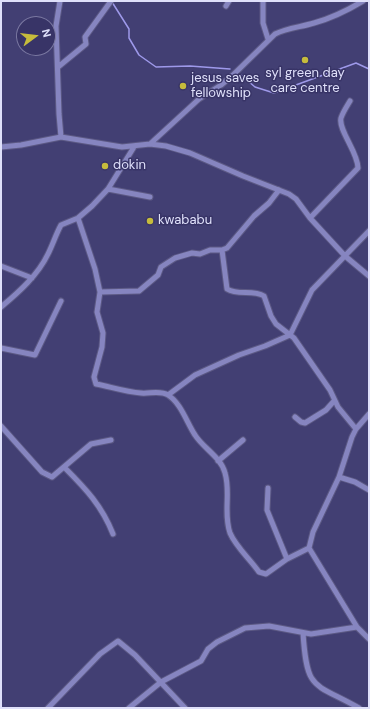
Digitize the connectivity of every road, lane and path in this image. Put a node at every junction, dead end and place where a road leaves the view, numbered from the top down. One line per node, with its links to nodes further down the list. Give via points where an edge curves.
1 (60, 1): 6 (street, via 56,26)
2 (111, 1): 6 (street, via 85,37 86,44)
3 (263, 1): 5 (street, via 263,24)
4 (363, 1): 5 (street, via 316,23 283,30)
5 (268, 40): 9 (street, via 234,75 199,99)
6 (58, 66): 8 (street)
7 (350, 101): 16 (street, via 341,118 341,124 358,168)
8 (62, 137): 10 (street); 11 (street)
9 (150, 144): 11 (street); 13 (street, via 190,153)
10 (1, 147)
11 (134, 147): 12 (street)
12 (108, 189): 14 (street); 15 (street)
13 (279, 190): 16 (street, via 296,199); 18 (street, via 269,204 254,216 233,244)
14 (150, 197)
15 (78, 218): 22 (street, via 61,225 48,254); 23 (street)
16 (310, 218): 19 (street)
17 (369, 231): 19 (street)
18 (222, 250): 23 (street, via 192,253 175,258 161,267 158,275 139,291); 26 (street, via 227,289 232,292 251,292 264,296 276,324)
19 (345, 256): 21 (street); 26 (street, via 312,290)
20 (1, 266): 22 (street)
21 (369, 276)
22 (32, 278): 25 (street)
23 (100, 292): 28 (street, via 97,312 103,334 94,377 96,384 142,394 157,392)
24 (61, 301): 27 (street, via 35,354)
25 (1, 307)
26 (290, 334): 28 (street, via 195,375); 29 (street, via 330,390)
27 (1, 348)
28 (168, 395): 36 (street, via 186,415 195,436)
29 (334, 401): 31 (street, via 326,410 305,423); 33 (street)
30 (369, 414): 33 (street)
31 (295, 417)
32 (1, 426): 37 (street, via 49,477 56,476)
33 (356, 429): 38 (street)
34 (110, 440): 37 (street, via 91,444)
35 (243, 440): 36 (street)
36 (218, 461): 43 (street, via 226,473 227,522 235,541 262,574 273,571)
37 (65, 468): 41 (street, via 106,516)
38 (339, 477): 40 (street); 42 (street)
39 (268, 488): 43 (street, via 267,510)
40 (369, 490)
41 (112, 534)
42 (308, 548): 43 (street); 44 (street)
43 (287, 559)
44 (357, 627): 45 (street); 46 (street)
45 (303, 633): 47 (street, via 269,626 245,628 217,642 208,650 202,661); 51 (street, via 306,668 314,683)
46 (369, 639)
47 (161, 682): 48 (street, via 118,641 100,654); 49 (street); 50 (street)
48 (48, 708)
49 (130, 708)
50 (185, 708)
51 (359, 708)

